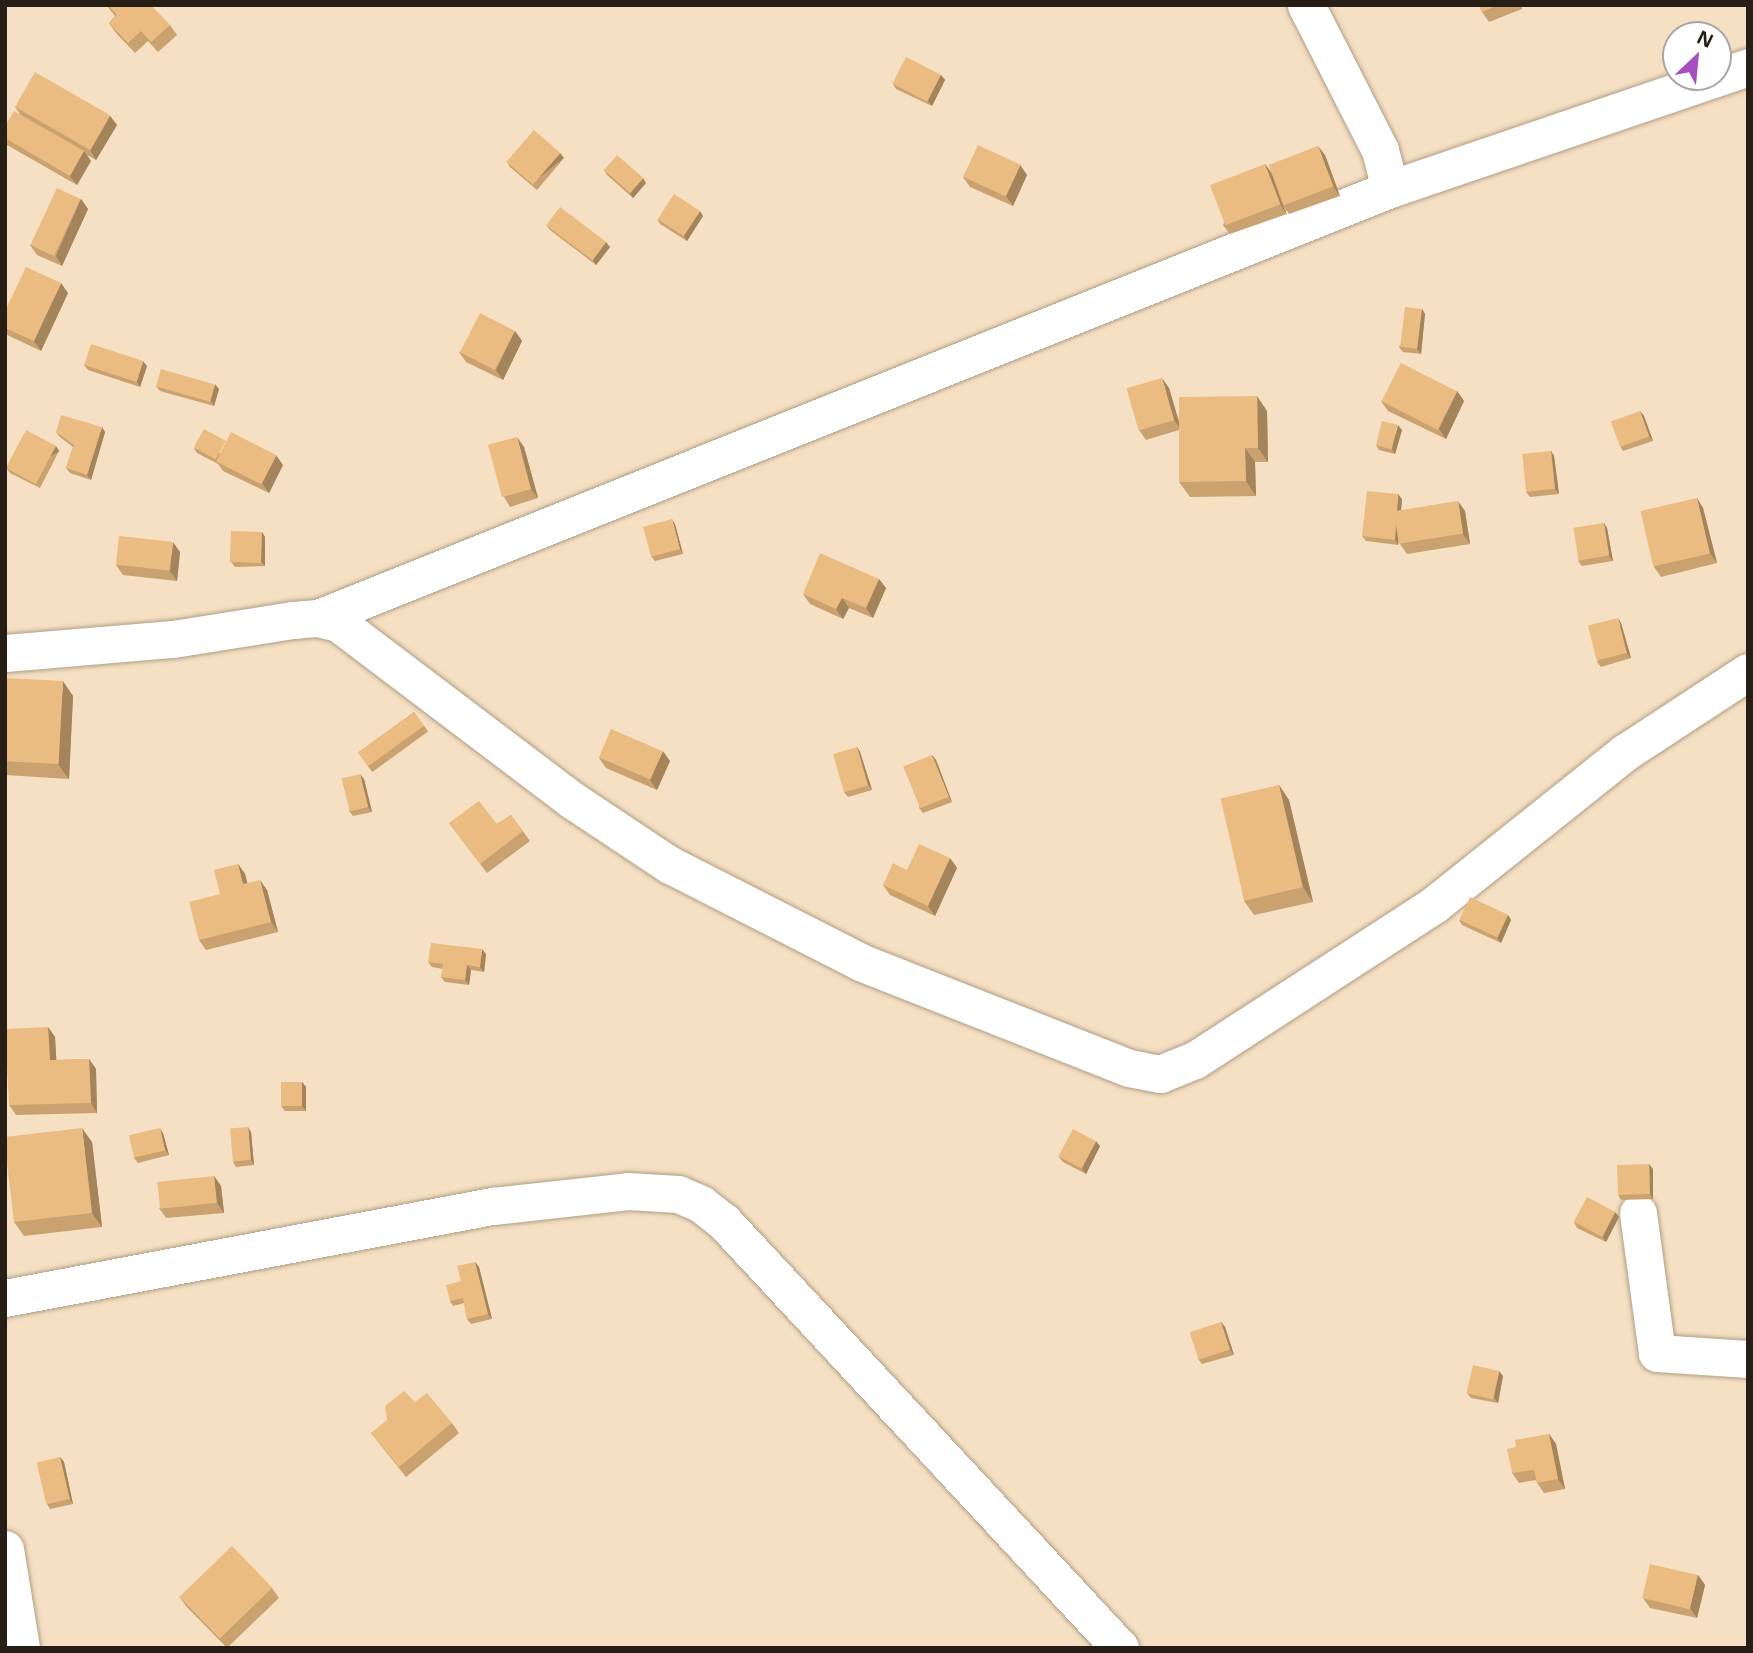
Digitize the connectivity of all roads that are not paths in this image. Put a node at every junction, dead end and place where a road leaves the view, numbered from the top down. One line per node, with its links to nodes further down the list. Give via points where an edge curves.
1 (1306, 5): 3 (street, via 1380,150)
2 (1748, 67): 3 (street)
3 (1390, 189): 4 (street)
4 (318, 618): 5 (street, via 173,639); 6 (street, via 353,633 572,800 670,864 859,962 1129,1068 1160,1074 1195,1060 1435,904 1624,753)
5 (5, 653)
6 (1748, 672)
7 (1637, 1213): 9 (street, via 1657,1353)
8 (5, 1298): 12 (street, via 493,1206 628,1191 678,1194 724,1222)
9 (1748, 1359)
10 (5, 1549): 11 (street)
11 (22, 1648)
12 (1120, 1648)

